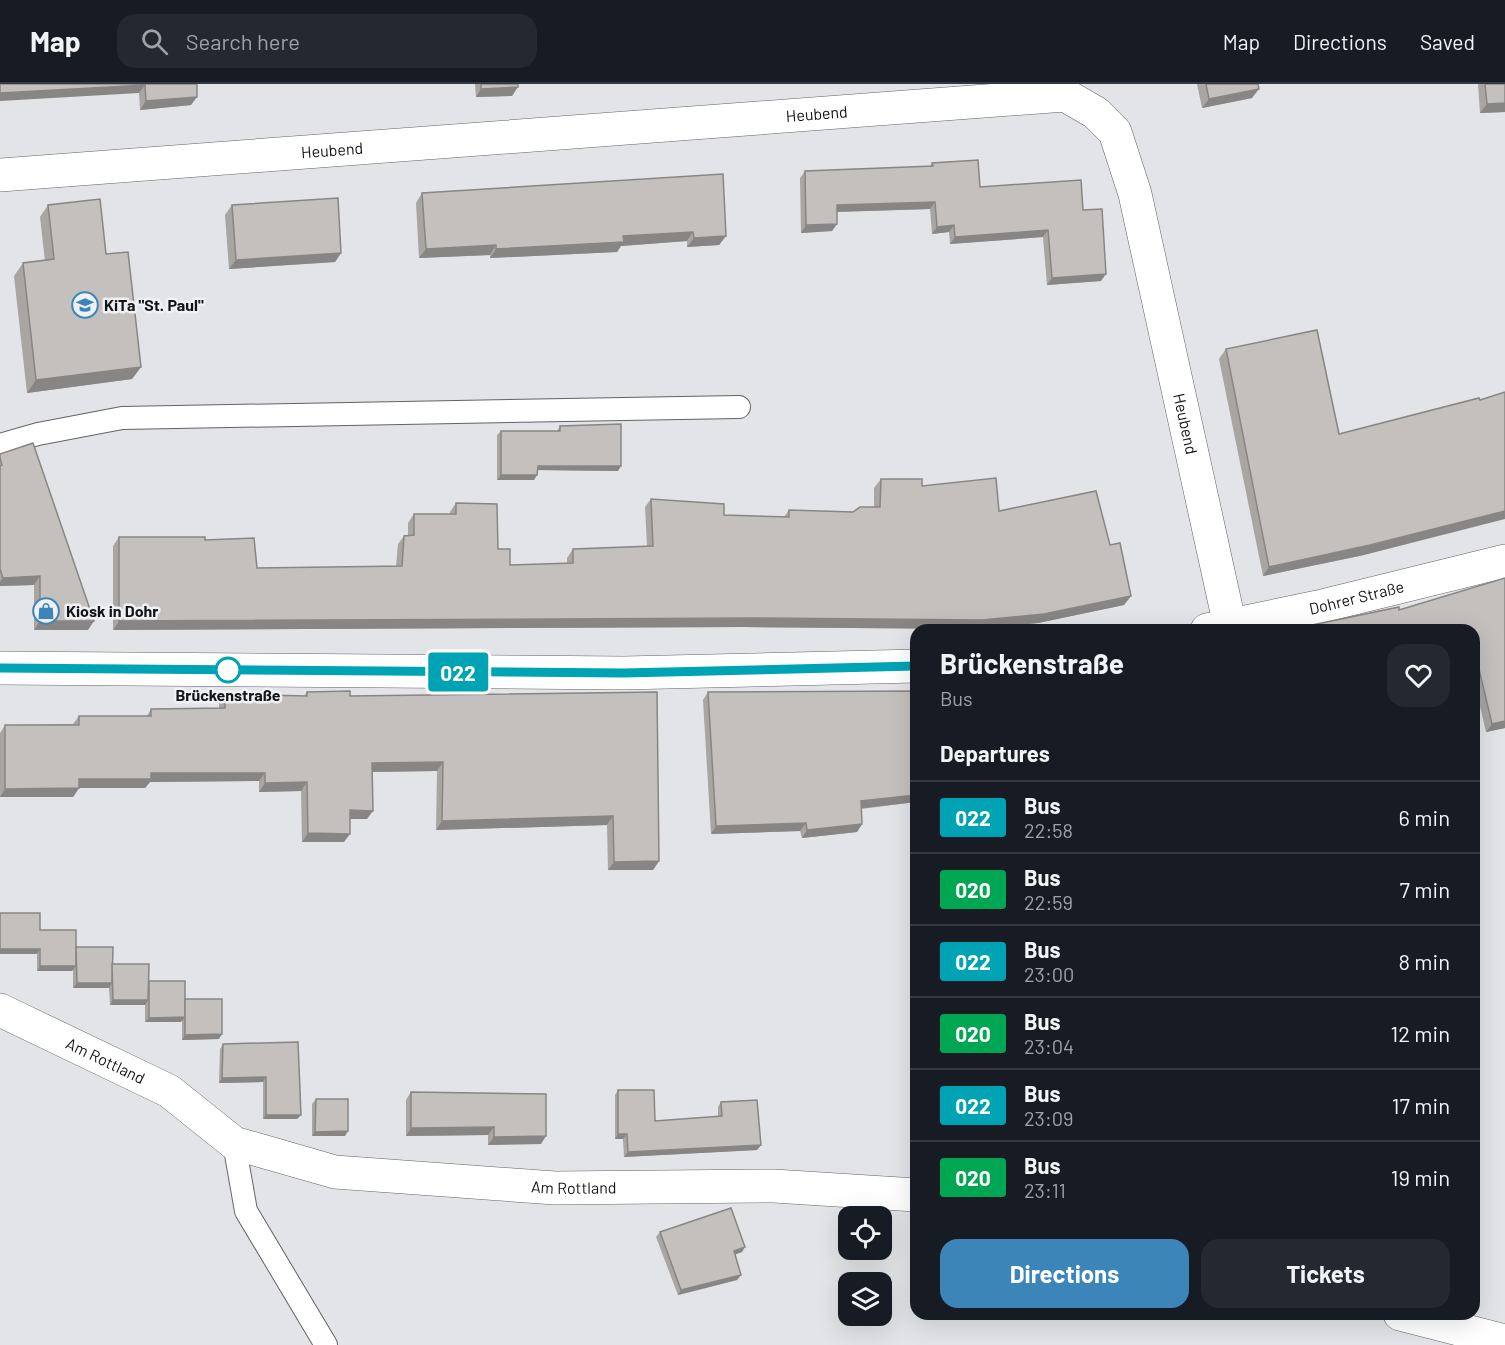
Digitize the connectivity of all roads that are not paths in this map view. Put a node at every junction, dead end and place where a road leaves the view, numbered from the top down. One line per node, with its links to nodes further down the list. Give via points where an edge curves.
1 (0, 175): 5 (street, Heubend, via 1065,95 1096,113 1115,132 1135,194)
2 (739, 407): 3 (lane, via 122,418)
3 (0, 445)
4 (1505, 561): 6 (street, Dohrer Straße)
5 (1218, 624)
6 (1238, 624)
7 (910, 666): 8 (street, via 624,673)
8 (0, 668)
9 (0, 1010): 10 (street, Am Rottland, via 169,1091)
10 (234, 1143): 11 (street, Am Rottland, via 335,1172 358,1174 555,1188 774,1186); 14 (lane, via 246,1211)
11 (910, 1195)
12 (1423, 1320): 13 (street)
13 (1505, 1341)
14 (326, 1345)

